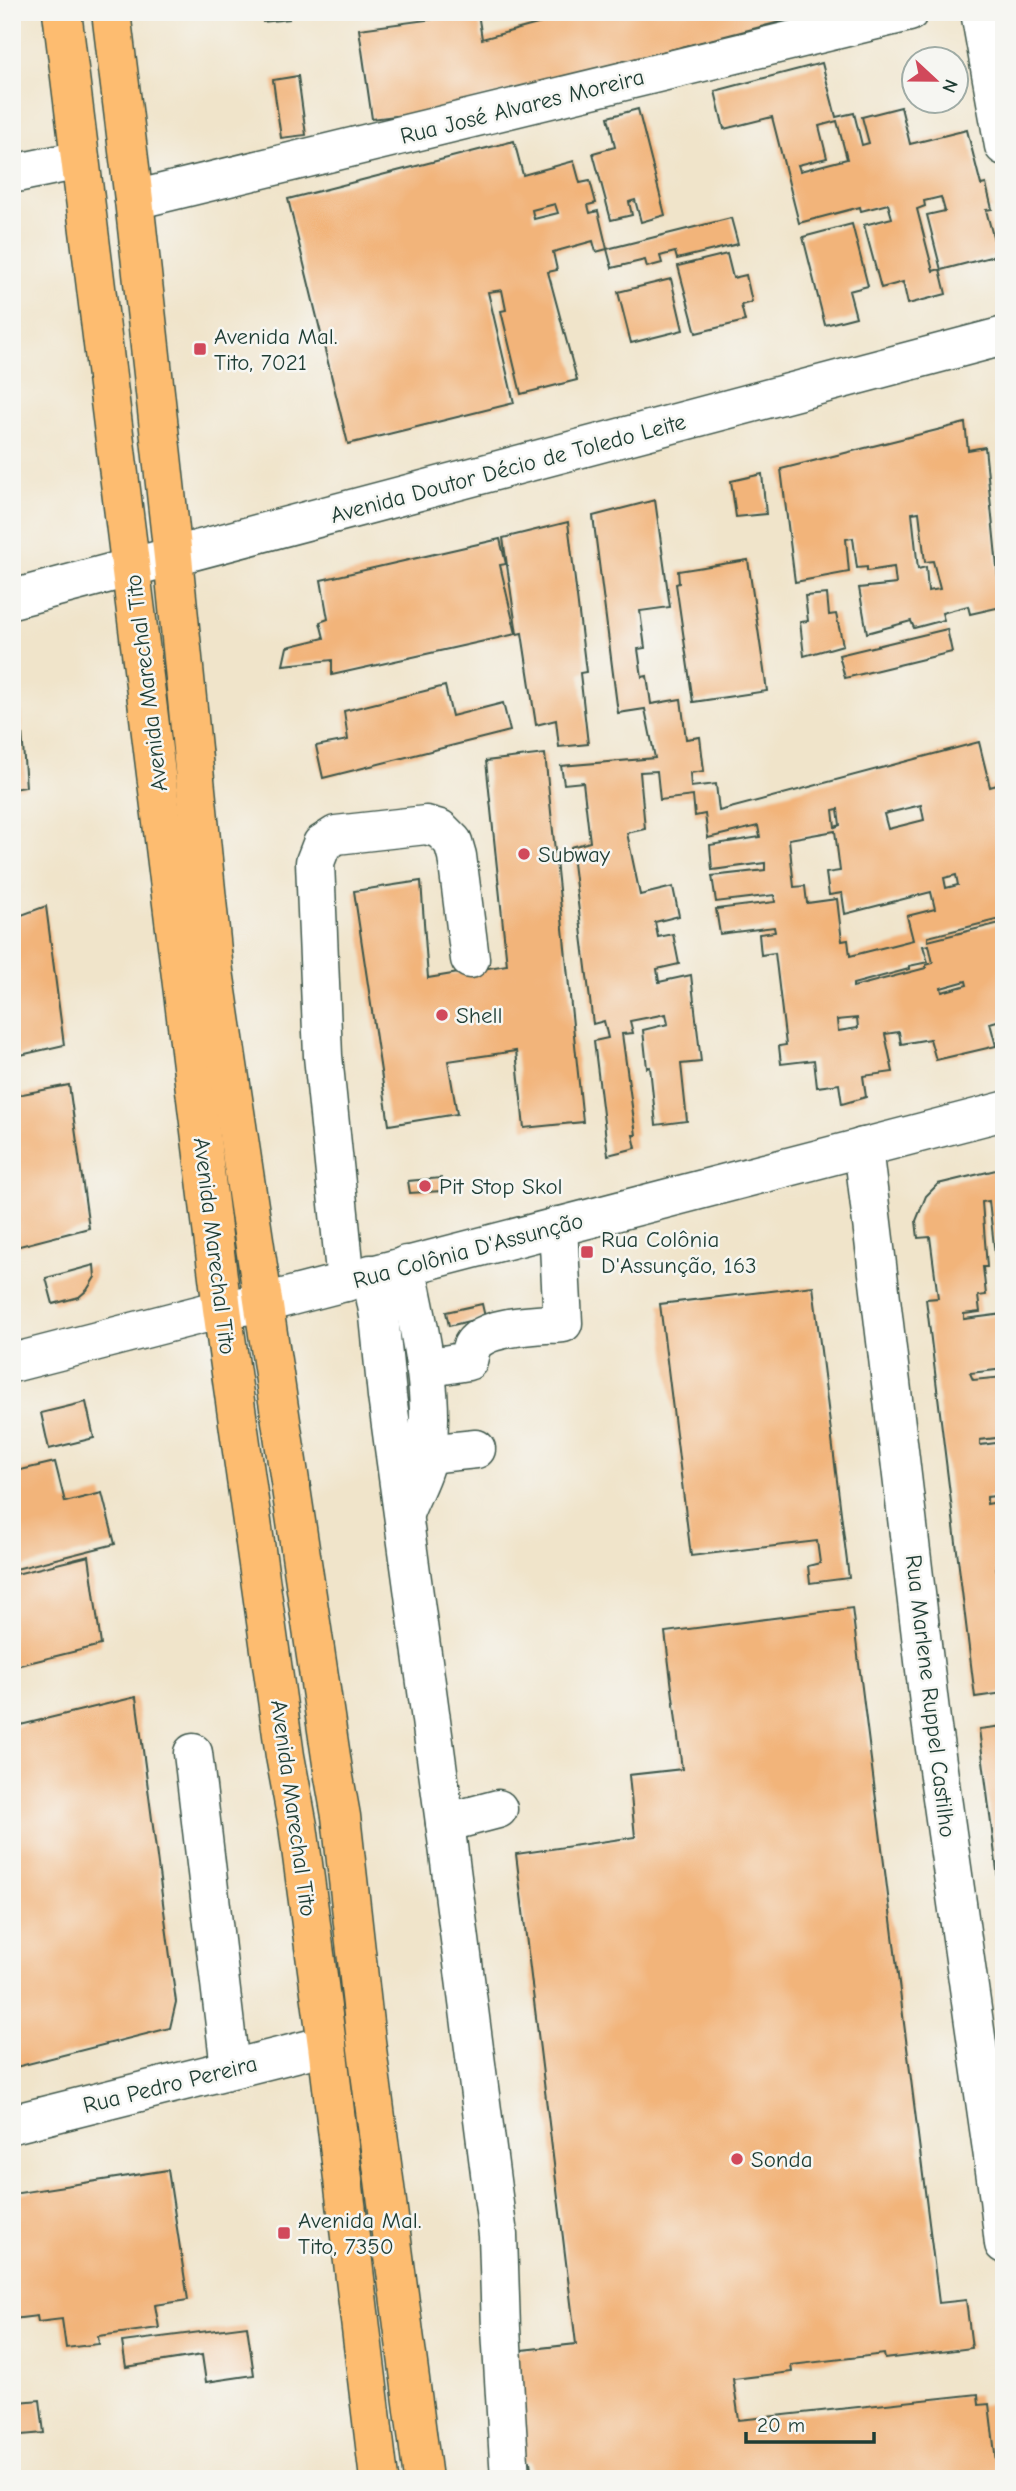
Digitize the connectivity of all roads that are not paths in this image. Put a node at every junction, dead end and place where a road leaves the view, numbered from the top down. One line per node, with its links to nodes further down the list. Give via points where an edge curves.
1 (62, 12): 6 (main road, Avenida Marechal Tito)
2 (111, 12): 5 (main road, Avenida Marechal Tito)
3 (909, 12): 10 (street, Rua José Alvares Moreira)
4 (980, 12): 7 (street)
5 (116, 57): 6 (main road); 10 (main road, Avenida Marechal Tito)
6 (69, 67): 8 (main road, Avenida Marechal Tito)
7 (1004, 146)
8 (80, 160): 9 (street); 13 (main road, Avenida Marechal Tito)
9 (12, 174)
10 (134, 200): 12 (main road, Avenida Marechal Tito)
11 (1004, 336): 12 (street, Avenida Doutor Décio de Toledo Leite)
12 (173, 557): 13 (street, Avenida Doutor Décio de Toledo Leite); 20 (main road, Avenida Marechal Tito, via 214,971)
13 (132, 566): 14 (street, Avenida Doutor Décio de Toledo Leite); 21 (main road, Avenida Marechal Tito)
14 (12, 599)
15 (470, 959): 19 (street, via 457,856 453,842 440,829 426,825 336,835 323,844 315,862 323,1056)
16 (1004, 1111): 17 (street, Rua Colônia D'Assunção)
17 (863, 1147): 18 (street, Rua Colônia D'Assunção); 33 (street, Rua Marlene Ruppel Castilho, via 931,1720)
18 (558, 1226): 19 (street, Rua Colônia D'Assunção); 23 (street, via 563,1323 504,1329 477,1339 468,1361)
19 (374, 1274): 20 (street, Rua Colônia D'Assunção); 23 (street); 26 (street)
20 (264, 1303): 21 (street, Rua Colônia D'Assunção); 35 (main road, Avenida Marechal Tito, via 341,1816)
21 (222, 1309): 22 (street, Rua Colônia D'Assunção); 30 (main road, Avenida Marechal Tito)
22 (12, 1363)
23 (425, 1368): 25 (street)
24 (476, 1450): 25 (street)
25 (427, 1454): 26 (street)
26 (404, 1513): 29 (street)
27 (193, 1753): 31 (street)
28 (498, 1809): 29 (street)
29 (446, 1823): 36 (street, via 498,2235)
30 (327, 2045): 31 (street, Rua Pedro Pereira); 34 (main road, Avenida Marechal Tito)
31 (230, 2068): 32 (street, Rua Pedro Pereira)
32 (12, 2124)
33 (1004, 2244)
34 (379, 2479)
35 (424, 2479)
36 (510, 2479)

